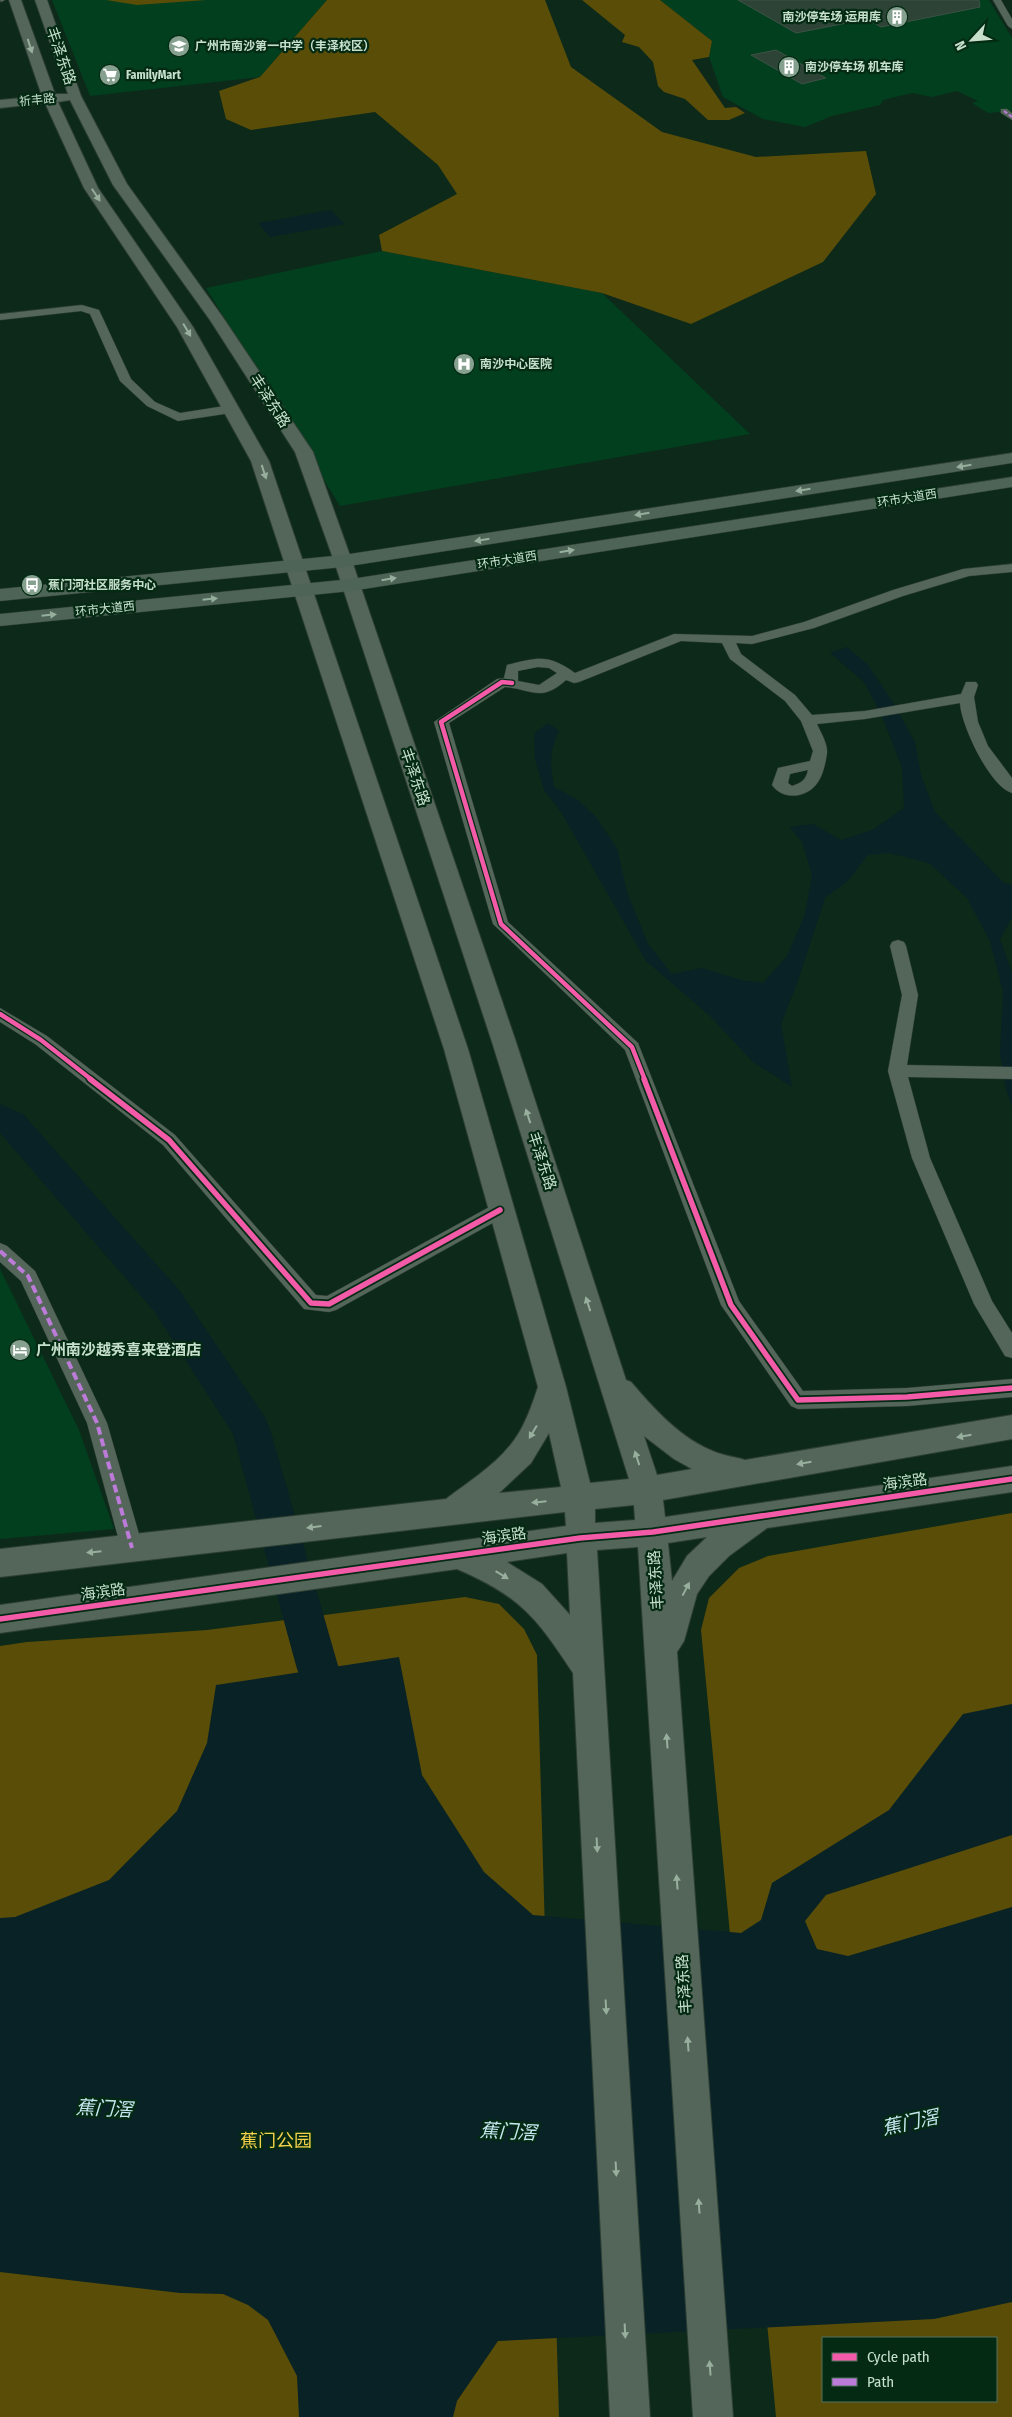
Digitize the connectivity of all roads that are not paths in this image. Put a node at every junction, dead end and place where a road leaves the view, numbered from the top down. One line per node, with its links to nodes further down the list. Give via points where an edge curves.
1 (15, 0): 8 (main road, 丰泽东路, one-way to 8)
2 (41, 0): 5 (main road, 丰泽东路)
3 (996, 0): 4 (street)
4 (1012, 26)
5 (75, 96): 8 (main road, 祈丰路); 15 (main road, 丰泽东路, via 120,185 216,319 304,452)
6 (0, 104): 8 (main road, 祈丰路)
7 (0, 108): 8 (main road)
8 (43, 109): 12 (main road, 丰泽东路, one-way to 12, via 64,130 91,188 185,327)
9 (1004, 111): 10 (street)
10 (1012, 118)
11 (0, 317): 12 (street, via 82,308 94,312 126,381 151,404 178,417)
12 (231, 409): 16 (main road, 丰泽东路, one-way to 16, via 260,461)
13 (1012, 458): 15 (main road, 环市大道西, one-way to 15)
14 (1012, 482): 18 (main road, 环市大道西, one-way to 14)
15 (343, 561): 16 (main road, 环市大道西); 18 (main road, 丰泽东路)
16 (295, 566): 19 (main road, 丰泽东路); 20 (main road, 环市大道西)
17 (1012, 568): 22 (street, via 968,572 898,592 809,625 752,640)
18 (351, 585): 19 (main road, 环市大道西); 35 (main road, 丰泽东路, one-way to 18, via 504,1042)
19 (304, 589): 21 (main road, 环市大道西, one-way to 19); 32 (main road, 丰泽东路, via 456,1049)
20 (0, 596)
21 (0, 620)
22 (727, 639): 23 (street, via 679,637 574,679); 25 (street, via 735,656 790,698)
23 (564, 674): 24 (street, via 538,690 526,690); 24 (street, via 553,664 538,662 512,668)
24 (512, 682): 37 (street, via 502,682 441,722 501,924 632,1046 736,1313 798,1400 907,1397)
25 (808, 720): 26 (street, via 820,751); 27 (street, via 917,706 969,691 967,710 972,728 989,759)
26 (815, 764)
27 (1012, 788)
28 (898, 946): 30 (street, via 910,995)
29 (0, 1014): 32 (street, via 41,1040 170,1140 311,1303 329,1304)
30 (897, 1071): 31 (street); 34 (street, via 921,1158 984,1304)
31 (1012, 1073)
32 (500, 1210): 36 (main road, 丰泽东路)
33 (0, 1251): 47 (street, via 28,1276 97,1423)
34 (1012, 1350)
35 (611, 1378): 39 (main road, via 646,1421 676,1444 710,1464); 41 (main road, 丰泽东路, one-way to 35)
36 (552, 1387): 42 (main road, 丰泽东路); 43 (main road, one-way to 43, via 540,1421 521,1454)
37 (1012, 1388)
38 (1012, 1427): 39 (main road, one-way to 39)
39 (746, 1473): 41 (main road)
40 (1012, 1479): 44 (main road, 海滨路)
41 (647, 1490): 42 (main road); 45 (main road, 丰泽东路)
42 (579, 1498): 43 (main road, one-way to 43); 46 (main road, 丰泽东路)
43 (452, 1512): 47 (main road, one-way to 47)
44 (761, 1516): 45 (main road, 海滨路); 52 (main road, one-way to 44, via 675,1609 697,1566)
45 (653, 1532): 46 (main road, 海滨路); 52 (main road, 丰泽东路)
46 (580, 1538): 48 (main road, 海滨路); 51 (main road, 丰泽东路)
47 (132, 1548): 49 (main road, one-way to 49)
48 (457, 1555): 50 (main road, 海滨路); 51 (main road, one-way to 51, via 492,1569 522,1587 552,1616)
49 (0, 1563)
50 (0, 1619)
51 (587, 1667): 53 (main road, 丰泽东路, one-way to 53)
52 (662, 1668): 54 (main road, 丰泽东路, one-way to 52)
53 (630, 2417)
54 (713, 2417)

